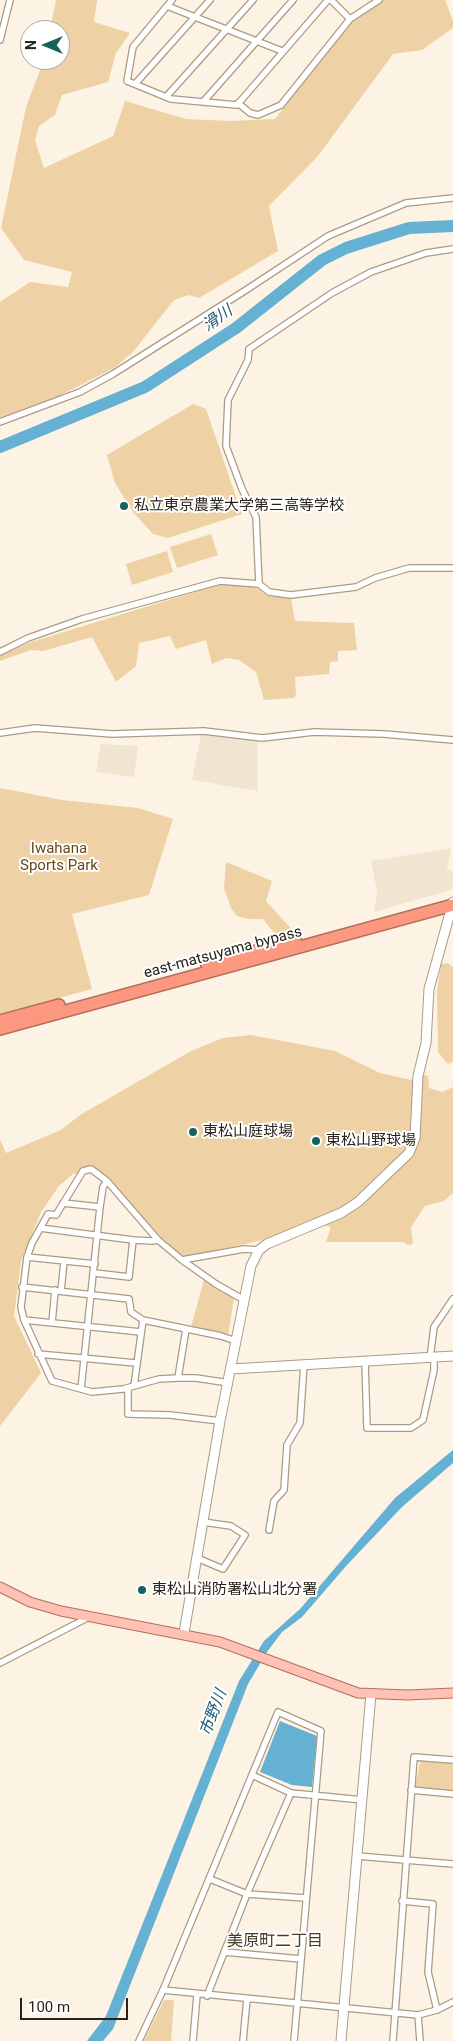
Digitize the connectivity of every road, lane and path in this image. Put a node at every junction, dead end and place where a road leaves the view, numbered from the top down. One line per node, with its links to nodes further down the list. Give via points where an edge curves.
1 (10, 0): 12 (street)
2 (172, 0): 8 (street)
3 (210, 0): 9 (street)
4 (253, 0): 11 (street)
5 (293, 0): 13 (street)
6 (330, 0): 10 (street); 14 (street)
7 (379, 0): 10 (street)
8 (167, 6): 9 (street); 15 (street, via 133,47 127,81)
9 (195, 17): 11 (street); 15 (street)
10 (350, 19): 18 (street, via 281,105 258,115 250,114)
11 (227, 29): 13 (street); 16 (street)
12 (0, 40)
13 (256, 41): 14 (street); 17 (street)
14 (282, 51): 18 (street)
15 (135, 84): 16 (street)
16 (166, 97): 17 (street)
17 (203, 102): 18 (street)
18 (238, 103)
19 (453, 198): 21 (street, via 406,203 328,236 113,374 80,392)
20 (453, 249): 23 (street, via 426,253 371,272 332,293 249,349 248,360 228,400 226,446 256,517)
21 (0, 422)
22 (453, 568): 23 (street, via 409,568 356,587 291,595 269,592)
23 (259, 584): 24 (street, via 220,581 82,619 28,638)
24 (0, 652)
25 (0, 733): 26 (street, via 36,728 112,734 204,731 262,738 314,732)
26 (453, 740)
27 (453, 903): 28 (highway, east-matsuyama bypass); 29 (highway, east-matsuyama bypass); 37 (street, via 429,989 426,1043 418,1076 415,1138 409,1153 347,1209)
28 (0, 1021)
29 (0, 1030)
30 (106, 1181): 31 (street, via 91,1169 84,1171); 32 (street); 36 (street)
31 (64, 1203): 32 (street); 33 (street, via 56,1215 48,1214)
32 (100, 1207): 34 (street)
33 (40, 1228): 34 (street); 38 (street)
34 (98, 1235): 35 (street); 41 (street)
35 (133, 1240): 36 (street); 42 (street, via 129,1277)
36 (158, 1240): 39 (street)
37 (259, 1250): 39 (street, via 244,1249); 47 (street, via 250,1266)
38 (27, 1257): 40 (street); 43 (street)
39 (182, 1260): 47 (street)
40 (64, 1261): 41 (street); 44 (street)
41 (95, 1264): 42 (street)
42 (94, 1274): 45 (street)
43 (22, 1287): 44 (street); 48 (street)
44 (58, 1291): 45 (street); 50 (street)
45 (92, 1296): 49 (street, via 129,1299 131,1312); 51 (street)
46 (453, 1299): 58 (street, via 434,1327)
47 (244, 1300): 54 (street)
48 (24, 1320): 50 (street); 55 (street)
49 (143, 1320): 52 (street); 53 (street)
50 (52, 1323): 51 (street)
51 (89, 1327): 53 (street); 57 (street)
52 (186, 1329): 54 (street); 63 (street)
53 (141, 1332): 60 (street)
54 (236, 1341): 62 (street)
55 (38, 1354): 57 (street); 66 (street, via 52,1381)
56 (453, 1356): 58 (street)
57 (86, 1357): 60 (street); 66 (street)
58 (432, 1358): 59 (street); 59 (street, via 434,1370 423,1420 411,1428 366,1428)
59 (365, 1361): 61 (street)
60 (136, 1363): 65 (street)
61 (304, 1364): 62 (street); 69 (street, via 300,1423 287,1446 284,1490 274,1501)
62 (231, 1369): 64 (street)
63 (178, 1378): 64 (street); 65 (street)
64 (229, 1383): 67 (street)
65 (131, 1387): 66 (street, via 92,1392); 67 (street, via 128,1414)
66 (81, 1389)
67 (220, 1421): 68 (street)
68 (203, 1522): 70 (street); 70 (street, via 231,1526 245,1535 223,1569)
69 (269, 1530)
70 (197, 1558): 73 (street)
71 (0, 1587): 72 (main road, via 44,1607)
72 (89, 1617): 73 (main road); 74 (street)
73 (184, 1633): 75 (main road, via 236,1647 358,1693)
74 (0, 1662)
75 (371, 1694): 76 (main road); 83 (street)
76 (453, 1694)
77 (453, 1760): 79 (street, via 414,1757)
78 (252, 1775): 80 (street); 82 (street, via 278,1712 321,1731); 87 (street)
79 (412, 1790): 81 (street); 85 (street)
80 (291, 1793): 82 (street); 88 (street)
81 (453, 1794)
82 (316, 1795): 83 (street); 89 (street)
83 (363, 1800): 84 (street)
84 (357, 1856): 85 (street); 99 (street)
85 (406, 1860): 86 (street); 90 (street)
86 (453, 1864)
87 (210, 1878): 88 (street); 93 (street)
88 (247, 1894): 89 (street); 91 (street)
89 (306, 1898): 92 (street)
90 (402, 1901): 100 (street, via 433,1904 428,1972); 101 (street)
91 (224, 1952): 92 (street); 95 (street)
92 (301, 1958): 98 (street)
93 (164, 1990): 94 (street); 103 (street)
94 (197, 1995): 95 (street); 104 (street)
95 (207, 1996): 96 (street)
96 (247, 1999): 98 (street); 105 (street)
97 (453, 2002): 100 (street)
98 (298, 2004): 99 (street); 106 (street)
99 (344, 2009): 101 (street); 107 (street)
100 (437, 2010): 102 (street)
101 (393, 2013): 102 (street); 108 (street)
102 (418, 2015): 109 (street)
103 (139, 2041)
104 (193, 2041)
105 (243, 2041)
106 (294, 2041)
107 (341, 2041)
108 (393, 2041)
109 (420, 2041)

